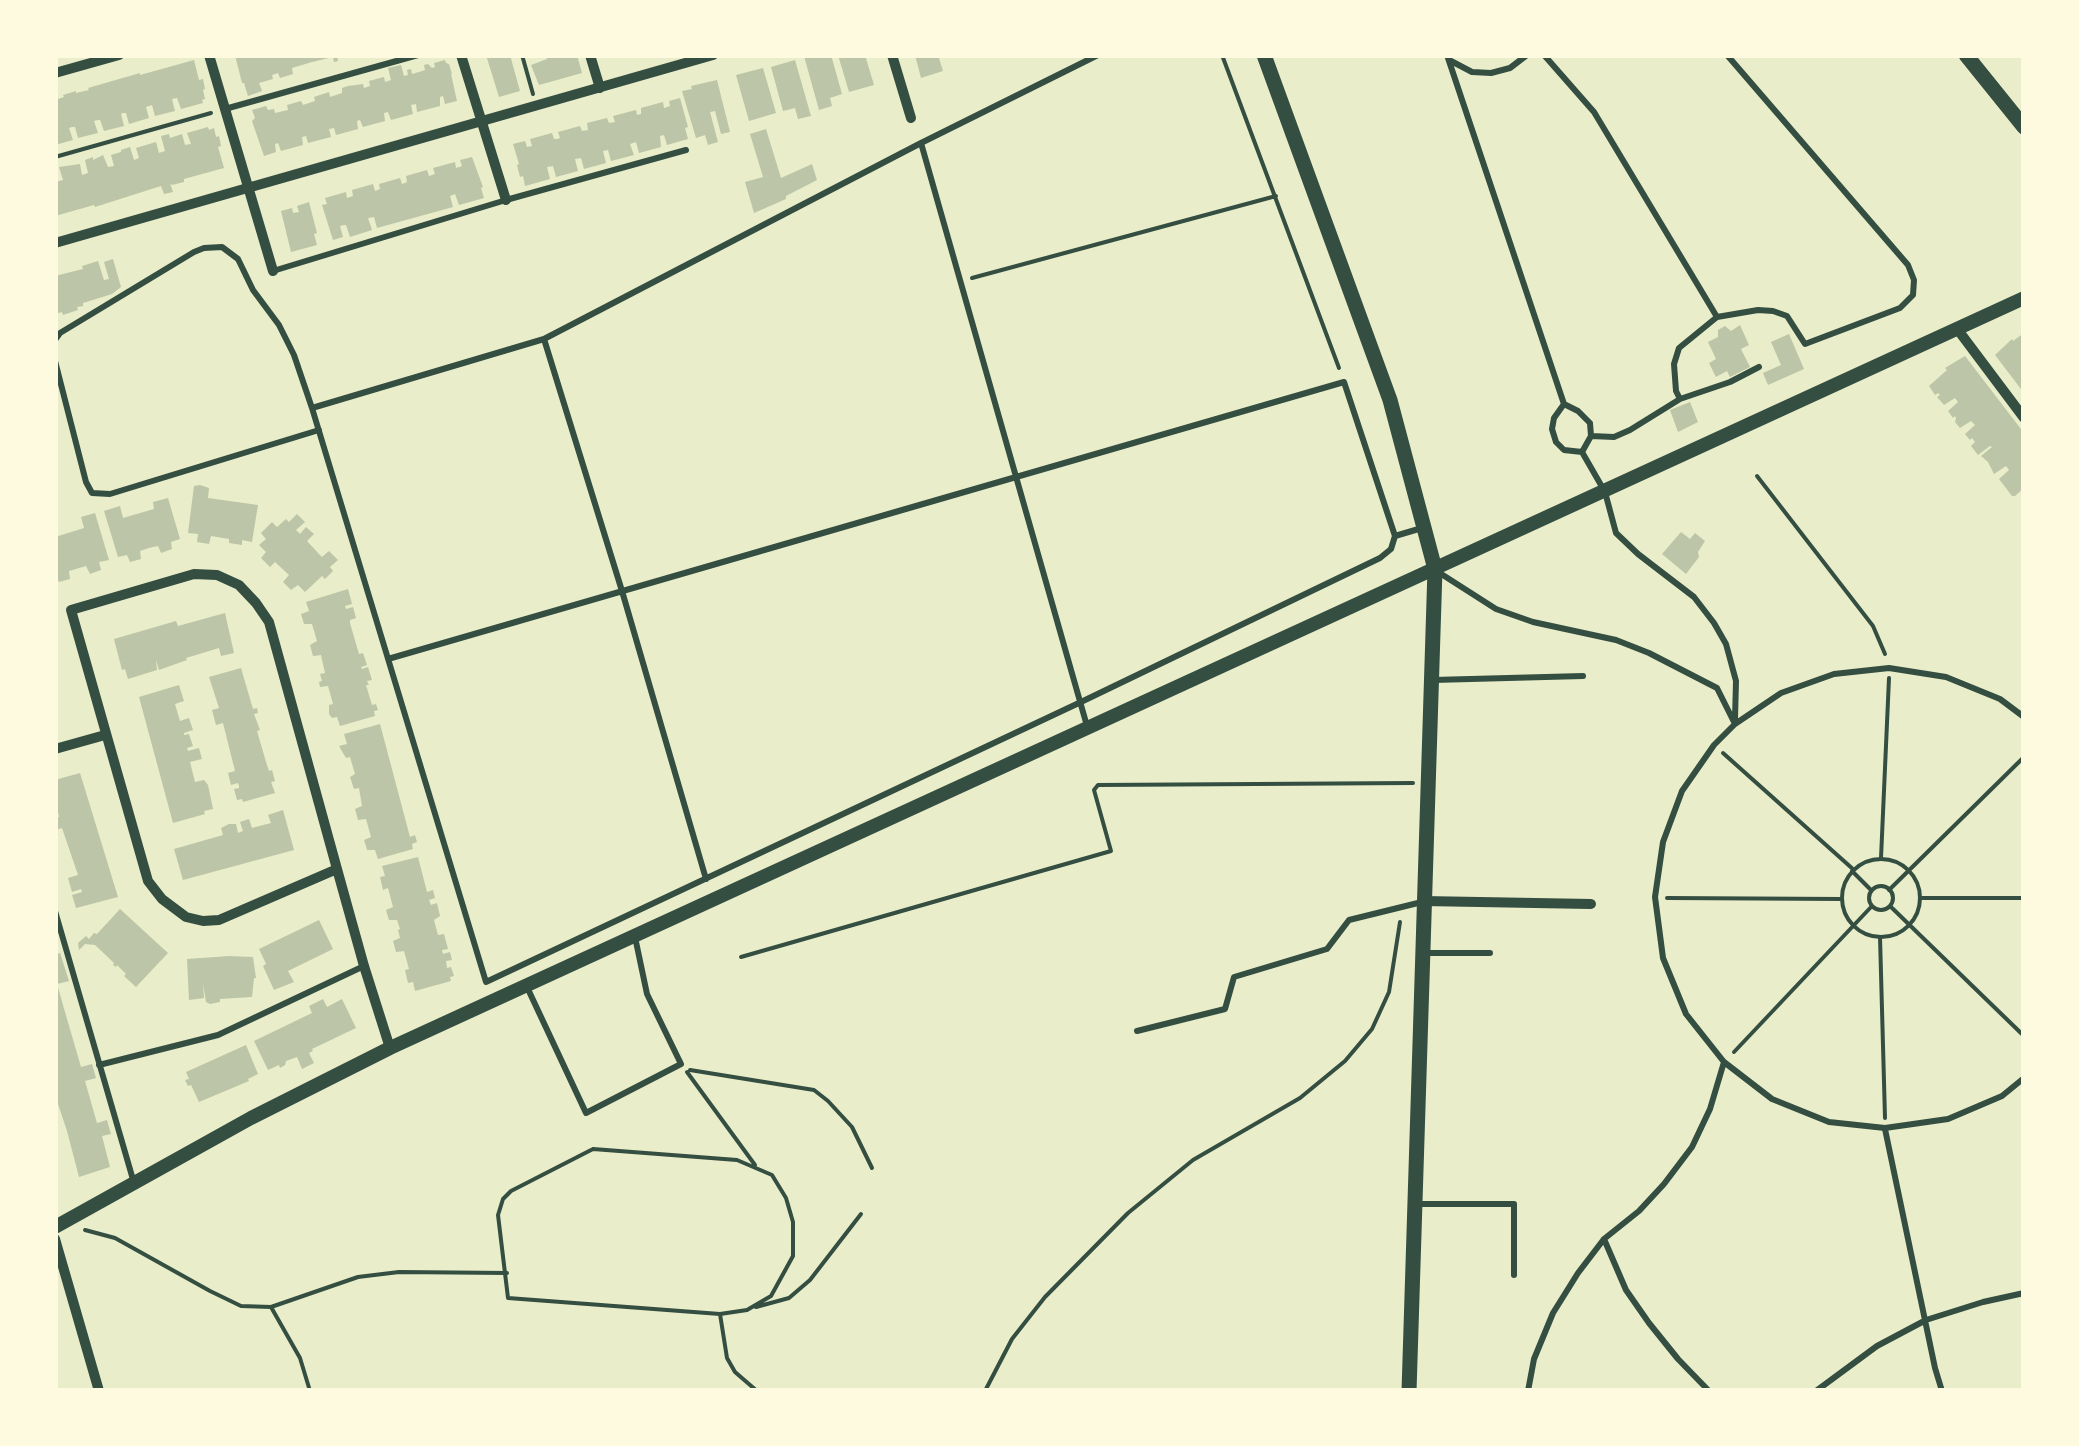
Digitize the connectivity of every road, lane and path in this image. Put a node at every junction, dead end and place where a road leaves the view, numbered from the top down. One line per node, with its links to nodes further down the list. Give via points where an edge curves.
1 (119, 55): 17 (street)
2 (209, 55): 20 (street)
3 (418, 55): 20 (lane)
4 (461, 55): 22 (street)
5 (522, 55): 19 (path)
6 (590, 55): 18 (street)
7 (713, 55): 18 (street)
8 (892, 55): 21 (street)
9 (1098, 55): 24 (lane)
10 (1222, 55): 28 (path)
11 (1264, 55): 51 (main road, via 1390,400)
12 (1527, 55): 16 (lane, via 1491,74)
13 (1544, 55): 34 (lane, via 1594,112)
14 (1727, 55): 34 (lane, via 1914,280 1913,295 1900,308 1805,344 1787,316 1772,310)
15 (1966, 55): 23 (main road)
16 (1448, 58): 42 (lane)
17 (55, 73)
18 (600, 88): 19 (street)
19 (537, 106): 22 (street)
20 (225, 109): 26 (path); 27 (street)
21 (912, 118)
22 (480, 122): 27 (street); 29 (street)
23 (2024, 127)
24 (921, 143): 32 (lane); 36 (lane)
25 (686, 150): 29 (lane)
26 (55, 158)
27 (248, 188): 30 (street); 31 (street)
28 (1276, 196): 32 (path); 40 (path)
29 (506, 200): 31 (lane)
30 (55, 242)
31 (273, 270)
32 (960, 281): 48 (lane)
33 (2023, 300): 35 (street)
34 (1717, 317): 41 (lane, via 1679,348 1674,364)
35 (1958, 330): 44 (street); 50 (street)
36 (544, 339): 43 (lane); 54 (lane)
37 (55, 340): 43 (lane, via 194,252 222,248 238,259 279,325)
38 (55, 361): 45 (lane, via 92,492 110,494)
39 (1759, 368): 41 (lane)
40 (1344, 382): 48 (lane); 52 (lane)
41 (1680, 398): 46 (lane, via 1614,437)
42 (1564, 404): 46 (lane, via 1590,424); 47 (lane, via 1554,418 1556,442)
43 (312, 408): 45 (lane)
44 (2024, 418)
45 (319, 430): 55 (lane)
46 (1591, 436): 47 (lane)
47 (1582, 452): 50 (lane)
48 (1016, 476): 54 (lane); 59 (lane)
49 (1757, 476): 56 (path, via 1873,626)
50 (1604, 492): 53 (street); 61 (lane, via 1616,533 1694,597 1726,644 1736,681)
51 (1424, 528): 52 (lane); 53 (main road)
52 (1395, 536): 59 (lane, via 1380,558)
53 (1435, 570): 58 (main road); 61 (lane, via 1496,609 1649,652 1717,688); 62 (street)
54 (622, 591): 55 (lane); 72 (lane)
55 (388, 659): 72 (lane, via 486,982)
56 (1889, 668): 60 (lane, via 1946,676 2000,699); 61 (lane, via 1834,674 1781,693); 68 (path)
57 (1583, 676): 58 (lane)
58 (1432, 680): 67 (main road)
59 (1080, 702): 62 (lane); 72 (lane)
60 (2024, 718)
61 (1735, 724): 64 (lane)
62 (1088, 728): 87 (street)
63 (105, 734): 65 (street); 69 (street, via 148,881 186,918 219,920); 69 (street, via 71,610 194,574 240,585 267,618)
64 (1714, 745): 70 (path); 75 (lane, via 1682,791 1662,842)
65 (55, 749)
66 (2024, 757): 71 (path)
67 (1428, 784): 79 (main road); 91 (path, via 1098,785 1111,851)
68 (1881, 858): 70 (path); 71 (path)
69 (337, 868): 92 (street)
70 (1853, 870): 74 (path); 78 (path)
71 (1908, 870): 73 (path); 76 (path)
72 (706, 879)
73 (1889, 890): 74 (path); 82 (path)
74 (1872, 891): 81 (path)
75 (1656, 898): 78 (path); 97 (lane, via 1664,958 1686,1014)
76 (1921, 898): 77 (path); 86 (path)
77 (2024, 898)
78 (1842, 899): 85 (path)
79 (1423, 902): 80 (street); 83 (lane); 89 (main road)
80 (1591, 904)
81 (1872, 906): 82 (path); 85 (path)
82 (1890, 906): 86 (path)
83 (1399, 908): 94 (lane, via 1349,920 1327,949 1234,977 1225,1010); 121 (path, via 1389,992 1372,1030 1300,1098 1193,1160 1128,1213 1044,1297)
84 (55, 911): 98 (lane)
85 (1854, 926): 88 (path); 97 (path)
86 (1909, 926): 88 (path); 95 (path)
87 (635, 936): 93 (street); 99 (lane, via 647,994)
88 (1880, 938): 101 (path)
89 (1422, 952): 90 (lane); 105 (main road)
90 (1490, 953)
91 (741, 957)
92 (364, 966): 96 (street); 98 (lane, via 218,1035)
93 (526, 986): 96 (street); 99 (lane, via 586,1113)
94 (1137, 1031)
95 (2024, 1036)
96 (390, 1048): 104 (street)
97 (1724, 1062): 101 (lane, via 1772,1099 1829,1122); 110 (lane, via 1692,1147 1640,1211)
98 (99, 1065): 104 (lane)
99 (683, 1066): 102 (path); 103 (path, via 814,1090 852,1127)
100 (2024, 1078): 101 (lane, via 2002,1096 1948,1119)
101 (1885, 1128): 117 (lane)
102 (757, 1168): 111 (path, via 738,1160 593,1149 503,1199 498,1215); 115 (path, via 772,1176 786,1198 793,1256 771,1296)
103 (872, 1168)
104 (134, 1184): 107 (street)
105 (1414, 1204): 112 (lane, via 1514,1204); 122 (main road)
106 (861, 1214): 115 (path, via 790,1298)
107 (55, 1227)
108 (73, 1230): 114 (path, via 115,1238 241,1306)
109 (55, 1239): 118 (street)
110 (1604, 1239): 123 (lane, via 1553,1313); 124 (lane, via 1649,1324)
111 (506, 1272): 114 (path, via 358,1277); 116 (path, via 508,1298)
112 (1514, 1275)
113 (2024, 1293): 117 (lane)
114 (271, 1307): 119 (path)
115 (746, 1310): 116 (path)
116 (720, 1314): 120 (path, via 727,1358)
117 (1926, 1320): 125 (lane); 126 (lane)
118 (99, 1391)
119 (310, 1391)
120 (757, 1391)
121 (985, 1391)
122 (1409, 1391)
123 (1528, 1391)
124 (1709, 1391)
125 (1816, 1391)
126 (1942, 1391)

